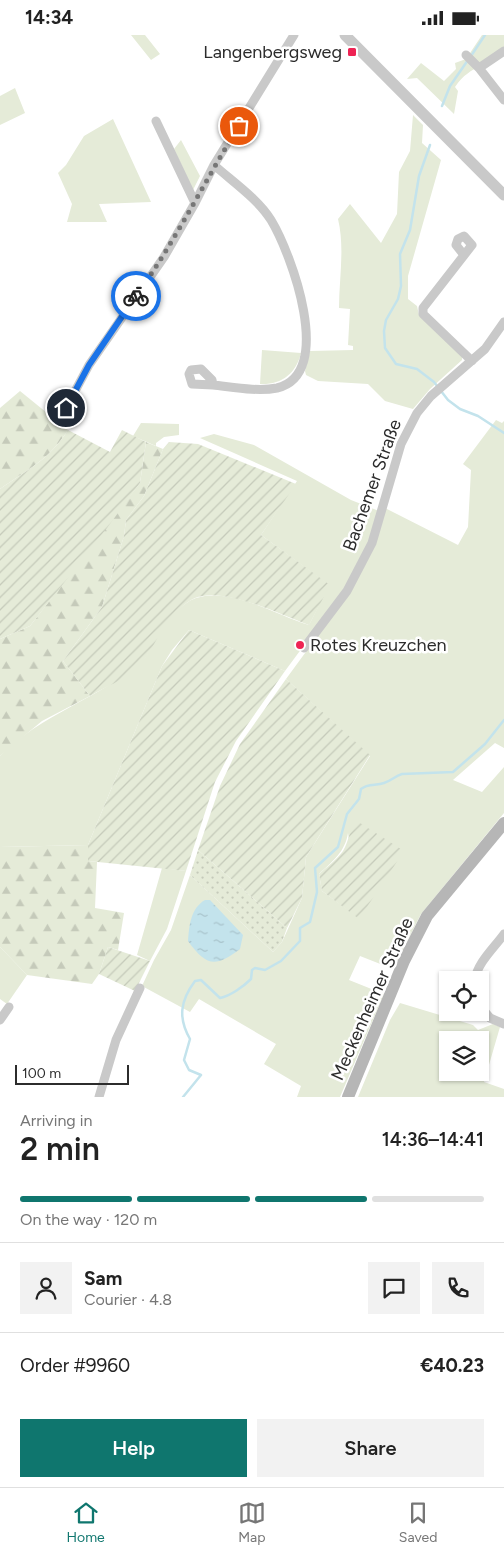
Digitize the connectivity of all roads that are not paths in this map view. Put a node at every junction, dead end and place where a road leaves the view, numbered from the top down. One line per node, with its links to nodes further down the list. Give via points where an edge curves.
1 (294, 35): 8 (street)
2 (345, 35): 9 (street)
3 (504, 51): 5 (street)
4 (466, 55): 5 (street)
5 (476, 65): 6 (street)
6 (504, 101)
7 (156, 121): 10 (street)
8 (214, 165): 10 (street); 14 (street, via 266,213 280,236 301,300 307,346 299,373 278,387)
9 (504, 195)
10 (195, 203): 15 (street, via 164,257 89,365)
11 (464, 255): 13 (street, via 423,309 423,314)
12 (504, 322): 13 (street, Bachemer Straße)
13 (472, 361): 16 (street, Bachemer Straße, via 435,393 407,429 372,543 347,591)
14 (213, 385)
15 (66, 408)
16 (304, 648)
17 (504, 823): 26 (main road, Meckenheimer Straße, via 427,916 404,961)
18 (504, 934): 19 (street)
19 (477, 971)
20 (140, 988): 25 (street, via 116,1040)
21 (9, 1007): 23 (street)
22 (489, 1017): 24 (street)
23 (0, 1020)
24 (504, 1024)
25 (99, 1097)
26 (348, 1097)

